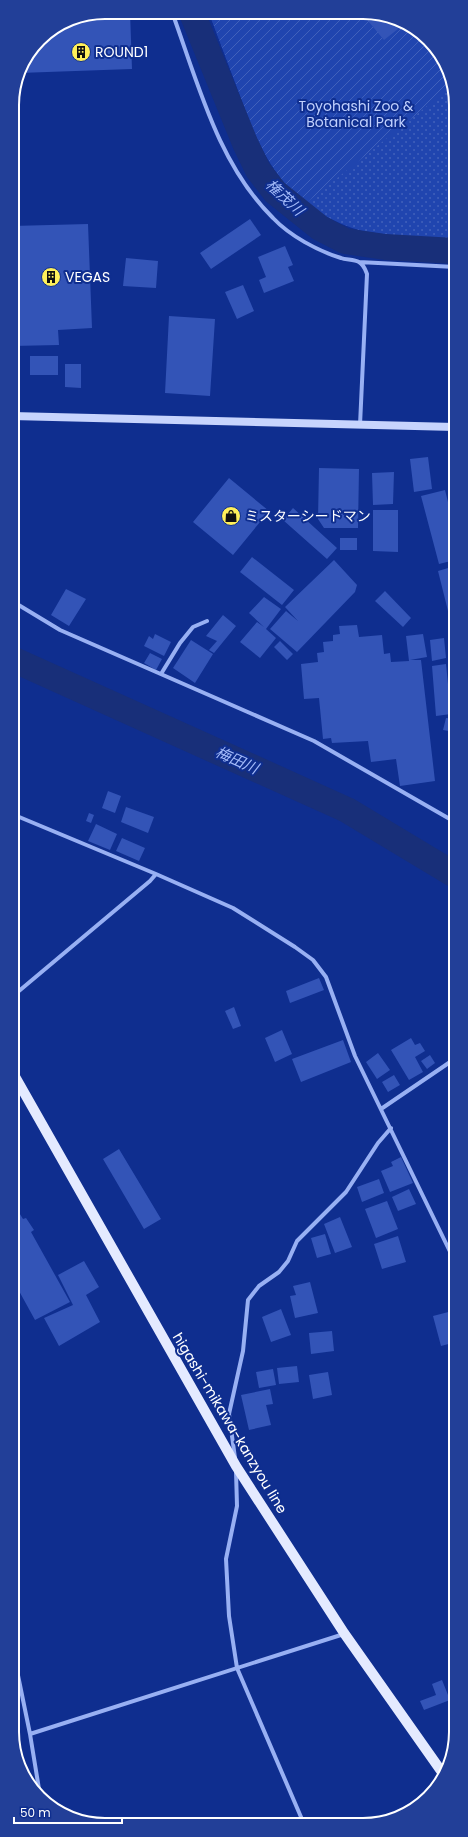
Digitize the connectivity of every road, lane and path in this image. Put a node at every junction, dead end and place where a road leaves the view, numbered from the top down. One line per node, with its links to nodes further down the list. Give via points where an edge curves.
1 (175, 19): 2 (street, via 212,121 237,173 273,218 285,228 322,250)
2 (358, 262): 3 (street); 5 (street, via 364,266 367,274)
3 (449, 267)
4 (19, 416): 5 (street)
5 (360, 425): 6 (street)
6 (449, 427)
7 (19, 605): 9 (street, via 60,630)
8 (207, 621): 9 (street, via 193,627)
9 (161, 674): 11 (street, via 314,741)
10 (19, 817): 12 (street)
11 (449, 818)
12 (156, 874): 13 (street); 16 (street, via 233,908 313,960 326,977 356,1056)
13 (19, 990)
14 (449, 1063): 16 (street)
15 (19, 1084): 19 (main road, higashi-mikawa-kanzyou line)
16 (381, 1109): 17 (street)
17 (391, 1128): 18 (street); 19 (street, via 378,1143 346,1192 297,1241 288,1261 279,1272 259,1286 248,1300 243,1351 229,1414)
18 (449, 1249)
19 (236, 1466): 20 (main road, higashi-mikawa-kanzyou line); 21 (street, via 237,1506 226,1558 228,1616)
20 (344, 1633): 21 (street); 24 (main road, higashi-mikawa-kanzyou line)
21 (237, 1668): 23 (street); 26 (street)
22 (19, 1680): 23 (street)
23 (30, 1734): 25 (street)
24 (440, 1769)
25 (38, 1786)
26 (301, 1818)

